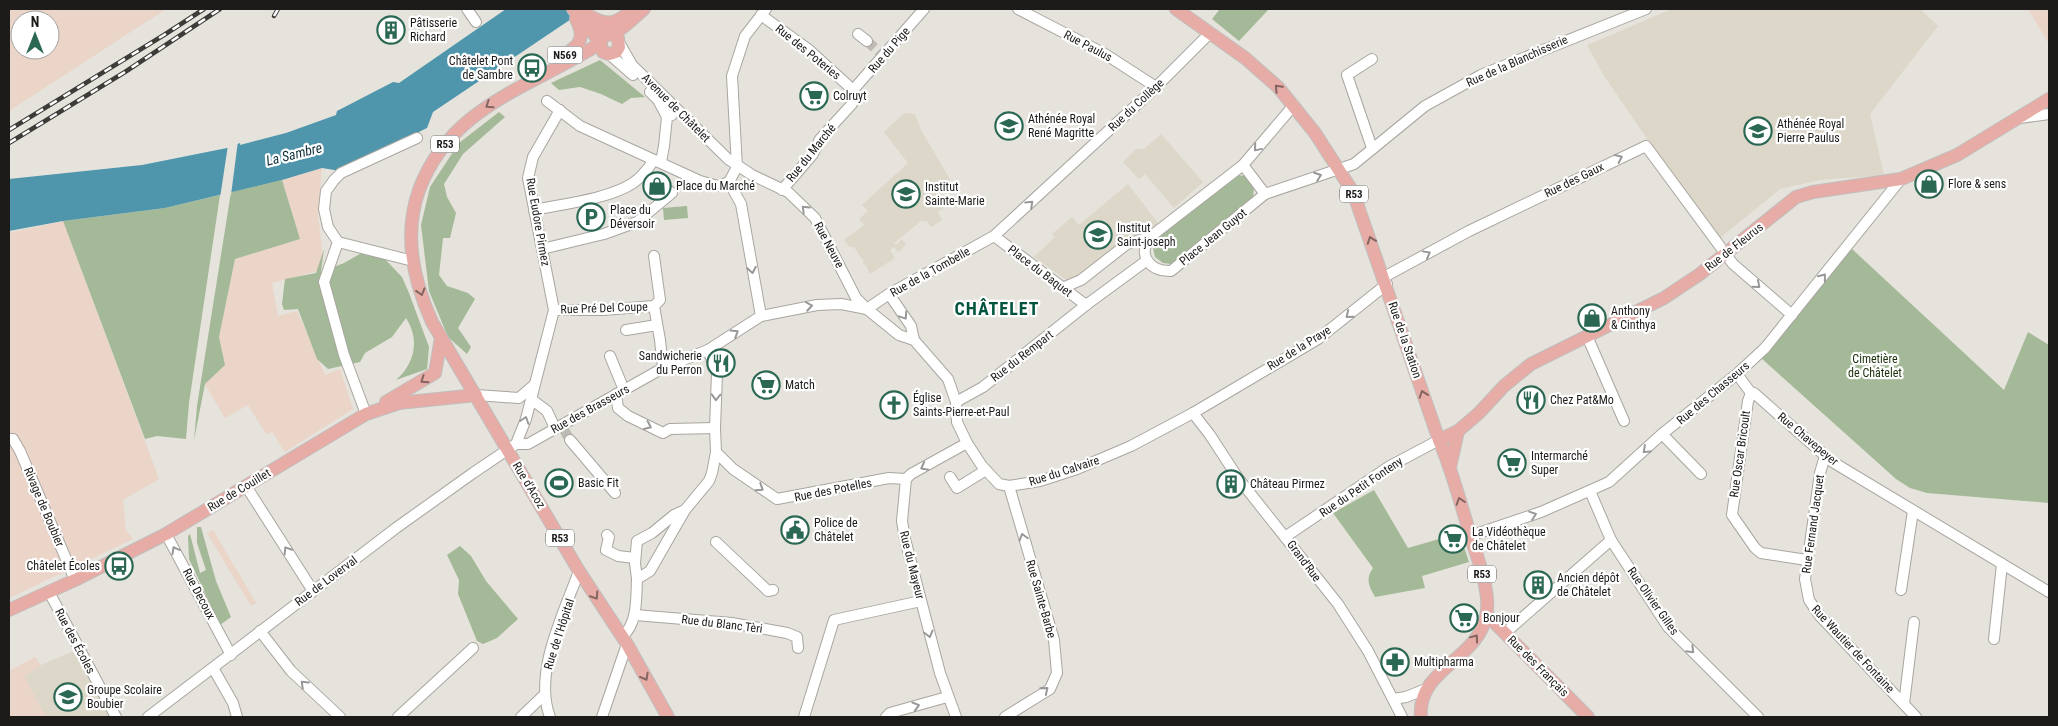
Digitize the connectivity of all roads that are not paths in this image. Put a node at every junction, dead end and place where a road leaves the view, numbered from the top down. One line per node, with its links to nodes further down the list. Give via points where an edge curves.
1 (467, 9): 10 (street)
2 (633, 9): 9 (main road, via 611,23 601,23)
3 (644, 9): 15 (main road, R53)
4 (924, 9): 19 (street, Rue du Pige)
5 (1018, 9): 18 (street, Rue Paulus, via 1106,54)
6 (1176, 9): 11 (main road, Rue de la Station / R53)
7 (1646, 9): 29 (street, Rue de la Blanchisserie, via 1481,75 1425,106)
8 (764, 12): 19 (street, Rue des Poteries); 32 (street, via 745,36 732,76)
9 (578, 13): 15 (main road, Avenue de Châtelet, via 601,33); 17 (main road, N569, via 581,29 578,45)
10 (476, 22)
11 (1210, 33): 18 (street, Rue du Collège); 22 (main road, Rue de la Station / R53, one-way to 11, via 1245,58)
12 (858, 34): 13 (street)
13 (867, 41)
14 (620, 44): 15 (main road, Avenue de Châtelet / R53, via 616,52); 24 (street, Avenue de Châtelet, via 632,64)
15 (606, 46): 17 (main road, R53); 26 (street, Avenue de Châtelet, via 658,100)
16 (1372, 59): 29 (street, via 1347,75)
17 (530, 80): 46 (main road, Rue d'Acoz / R53, one-way to 46, via 462,124 432,163 415,202 410,229)
18 (1156, 86): 40 (street, Rue du Collège, one-way to 18)
19 (853, 90): 37 (street, Rue du Marché, via 852,104)
20 (2049, 99): 27 (main road, Rue de Fleurus)
21 (547, 100): 23 (street)
22 (1294, 106): 31 (street, one-way to 31); 33 (main road, Rue de la Station / R53)
23 (560, 110): 30 (street, via 580,126); 39 (street, Rue Eudore Pirmez, via 533,157 528,178)
24 (680, 112): 26 (street); 32 (street, Avenue de Châtelet)
25 (2049, 114): 27 (street)
26 (667, 117): 30 (street, via 664,146)
27 (2020, 118): 35 (main road, Rue de Fleurus, via 1957,155)
28 (416, 138): 42 (street, via 334,180 326,191 324,209 328,227)
29 (1372, 148): 33 (street, Rue de la Blanchisserie, via 1354,164)
30 (657, 161): 34 (street); 36 (street, via 700,181 718,186)
31 (1243, 165): 38 (street); 41 (street)
32 (737, 167): 36 (street); 37 (street)
33 (1338, 169): 38 (street, Rue de la Blanchisserie, one-way to 33); 48 (main road, Rue de la Station / R53, one-way to 33, via 1353,192)
34 (644, 174): 39 (street, via 623,189 605,195); 43 (street, via 672,193 637,222 604,234)
35 (1901, 179): 44 (main road, Rue de Fleurus, via 1796,197); 55 (street, Rue des Chasseurs, one-way to 35)
36 (729, 182): 56 (street, one-way to 56, via 741,204)
37 (782, 190): 53 (street, Rue Neuve, one-way to 37, via 856,298 815,218)
38 (1265, 194): 47 (street, Place Jean Guyot, via 1171,271 1154,268)
39 (534, 210): 43 (street, Rue Eudore Pirmez)
40 (994, 236): 49 (street, Place du Baquet); 50 (street, Rue de la Tombelle)
41 (1150, 236): 47 (street, via 1145,248); 49 (street, via 1127,244 1081,280)
42 (338, 242): 46 (street); 72 (street, via 324,282 344,355)
43 (542, 249): 54 (street, Rue Eudore Pirmez)
44 (1725, 253): 48 (street, Rue des Gaux, one-way to 44, via 1469,231 1646,146); 55 (street, one-way to 55, via 1733,264); 59 (main road, Rue de Fleurus, via 1664,298)
45 (654, 256): 52 (street, via 660,300)
46 (413, 261): 60 (main road, Rue d'Acoz / R53, one-way to 60, via 424,304)
47 (1146, 261): 51 (street, Rue du Rempart)
48 (1385, 281): 73 (street, Rue de la Praye, one-way to 73, via 1318,339); 81 (main road, Rue de la Station / R53, one-way to 48)
49 (1062, 288): 51 (street, Place du Baquet)
50 (889, 294): 53 (street, Rue de la Tombelle); 61 (street, one-way to 61, via 911,326)
51 (1086, 305): 71 (street, Rue du Rempart, via 983,387)
52 (654, 306): 54 (street, Rue Pré Del Coupe); 57 (street)
53 (867, 309): 56 (street, one-way to 53, via 817,305 841,304); 61 (street, Rue Neuve, via 899,335)
54 (554, 310): 66 (street)
55 (1792, 315): 65 (street, Rue des Chasseurs, via 1766,348)
56 (761, 316): 62 (street, Rue des Brasseurs, one-way to 56)
57 (657, 325): 58 (street); 64 (street)
58 (626, 330)
59 (1587, 336): 74 (street); 77 (main road, Rue de Fleurus, via 1531,364)
60 (441, 338): 69 (main road, Rue d'Acoz / R53); 72 (main road, one-way to 72, via 435,373)
61 (914, 340): 71 (street, via 948,379)
62 (708, 350): 64 (street, Rue des Brasseurs); 76 (street, one-way to 76, via 716,373)
63 (610, 356): 67 (street)
64 (663, 368): 67 (street, Rue des Brasseurs)
65 (1737, 374): 68 (street, Rue Chavepeyer); 78 (street, Rue des Chasseurs)
66 (534, 385): 69 (street, via 519,398); 70 (street)
67 (620, 392): 75 (street, Rue des Brasseurs); 76 (street, one-way to 76, via 618,408 664,433 670,429)
68 (1752, 393): 85 (street, Rue Chavepeyer); 104 (street, Rue Oscar Bricoult, via 1748,401 1732,515 1760,553)
69 (476, 395): 72 (main road, Rue de Couillet, via 406,402); 83 (main road, Rue d'Acoz / R53)
70 (531, 399): 75 (street); 83 (street, one-way to 70, via 526,419)
71 (956, 402): 82 (street, via 957,422)
72 (372, 412): 91 (main road, Rue de Couillet)
73 (1193, 413): 92 (street, Rue du Calvaire, via 1077,470); 100 (street, Grand'Rue, via 1238,478)
74 (1624, 421)
75 (560, 427): 83 (street, Rue des Brasseurs, via 528,444)
76 (715, 428): 84 (street)
77 (1458, 431): 81 (main road, Rue de Fleurus); 86 (main road)
78 (1662, 434): 88 (street); 93 (street, Rue des Chasseurs, one-way to 93, via 1609,482)
79 (9, 439): 107 (street, Rivage de Boubier, via 12,438 20,451)
80 (570, 440): 94 (street)
81 (1437, 441): 86 (main road, Rue de la Station / R53); 100 (street, Rue du Petit Fonteny, via 1390,466)
82 (966, 443): 87 (street); 90 (street, one-way to 90)
83 (512, 446): 106 (main road, Rue d'Acoz / R53); 111 (street, Rue de Loverval)
84 (716, 452): 90 (street, Rue des Potelles, one-way to 90, via 733,470 777,499 890,478); 95 (street, via 709,481)
85 (1825, 456): 96 (street, Rue Chavepeyer); 104 (street, Rue Fernand Jacquet)
86 (1450, 467): 99 (main road, Rue de la Station / R53, one-way to 86)
87 (986, 470): 89 (street, via 956,488); 92 (street, via 1000,484)
88 (1701, 474)
89 (950, 477)
90 (906, 479): 115 (street, Rue du Mayeur, via 902,530)
91 (246, 486): 97 (main road, Rue de Couillet); 111 (street, one-way to 91)
92 (1009, 486): 145 (street, Rue Sainte-Barbe, one-way to 92, via 1050,689 1057,673 1054,640)
93 (1590, 491): 99 (street, Rue des Chasseurs, one-way to 93); 101 (street, Rue Olivier Gilles)
94 (615, 493)
95 (685, 510): 103 (street, via 637,541); 108 (street, via 650,571)
96 (1913, 510): 105 (street, Rue Chavepeyer); 110 (street)
97 (166, 534): 107 (main road, Rue de Couillet); 126 (street, Rue Decoux, one-way to 97)
98 (608, 535): 103 (street, via 606,550 618,556)
99 (1470, 536): 118 (main road, Rue de la Station / R53, via 1485,584)
100 (1285, 537): 131 (street, Grand'Rue, via 1338,604)
101 (1611, 540): 121 (street); 149 (street, Rue Olivier Gilles, one-way to 149, via 1668,627)
102 (716, 542): 109 (street, via 768,591)
103 (635, 558): 108 (street)
104 (1808, 560): 113 (street, Rue Fernand Jacquet)
105 (2002, 564): 114 (street, Rue Chavepeyer); 122 (street)
106 (579, 571): 123 (main road, Rue d'Acoz / R53, one-way to 123); 129 (street, Rue de l'Hôpital, via 551,649)
107 (75, 580): 112 (main road, Rue de Couillet)
108 (637, 580): 117 (street)
109 (774, 590)
110 (1901, 590)
111 (313, 591): 120 (street, Rue de Loverval)
112 (49, 592): 116 (main road, Rue de Couillet); 133 (street, Rue des Écoles)
113 (1806, 592): 132 (street, Rue Wautier de Fontaine, via 1813,608)
114 (2049, 592)
115 (921, 601): 130 (street, Rue du Mayeur, one-way to 130); 142 (street, via 834,620)
116 (9, 610)
117 (635, 615): 123 (street); 125 (street, Rue du Blanc Tèri, via 732,623 787,633 797,637)
118 (1487, 615): 121 (main road, Rue des Français); 128 (main road, Rue de la Station / R53, one-way to 118, via 1472,643 1483,628)
119 (1914, 622): 132 (street, Rue Wautier de Fontaine)
120 (260, 631): 126 (street, Rue de Loverval); 136 (street, one-way to 120, via 291,671)
121 (1505, 633): 148 (main road, Rue des Français)
122 (1994, 639)
123 (624, 641): 140 (street); 141 (main road, Rue d'Acoz / R53, one-way to 141)
124 (473, 648): 137 (street)
125 (798, 648)
126 (231, 655): 127 (street, Rue de Loverval)
127 (213, 668): 134 (street, Rue de Loverval); 135 (street, via 233,703)
128 (1426, 689): 131 (street); 147 (main road)
129 (544, 694): 138 (street); 139 (street)
130 (947, 697): 143 (street, one-way to 130, via 890,713); 144 (street, Rue du Mayeur)
131 (1393, 699): 146 (street, Grand'Rue)
132 (1904, 704): 150 (street, Rue Wautier de Fontaine)
133 (116, 717)
134 (148, 717)
135 (237, 717)
136 (340, 717)
137 (398, 717)
138 (521, 717)
139 (550, 717)
140 (602, 717)
141 (668, 717)
142 (804, 717)
143 (886, 717)
144 (956, 717)
145 (1005, 717)
146 (1402, 717)
147 (1422, 717)
148 (1588, 717)
149 (1758, 717)
150 (1916, 717)

